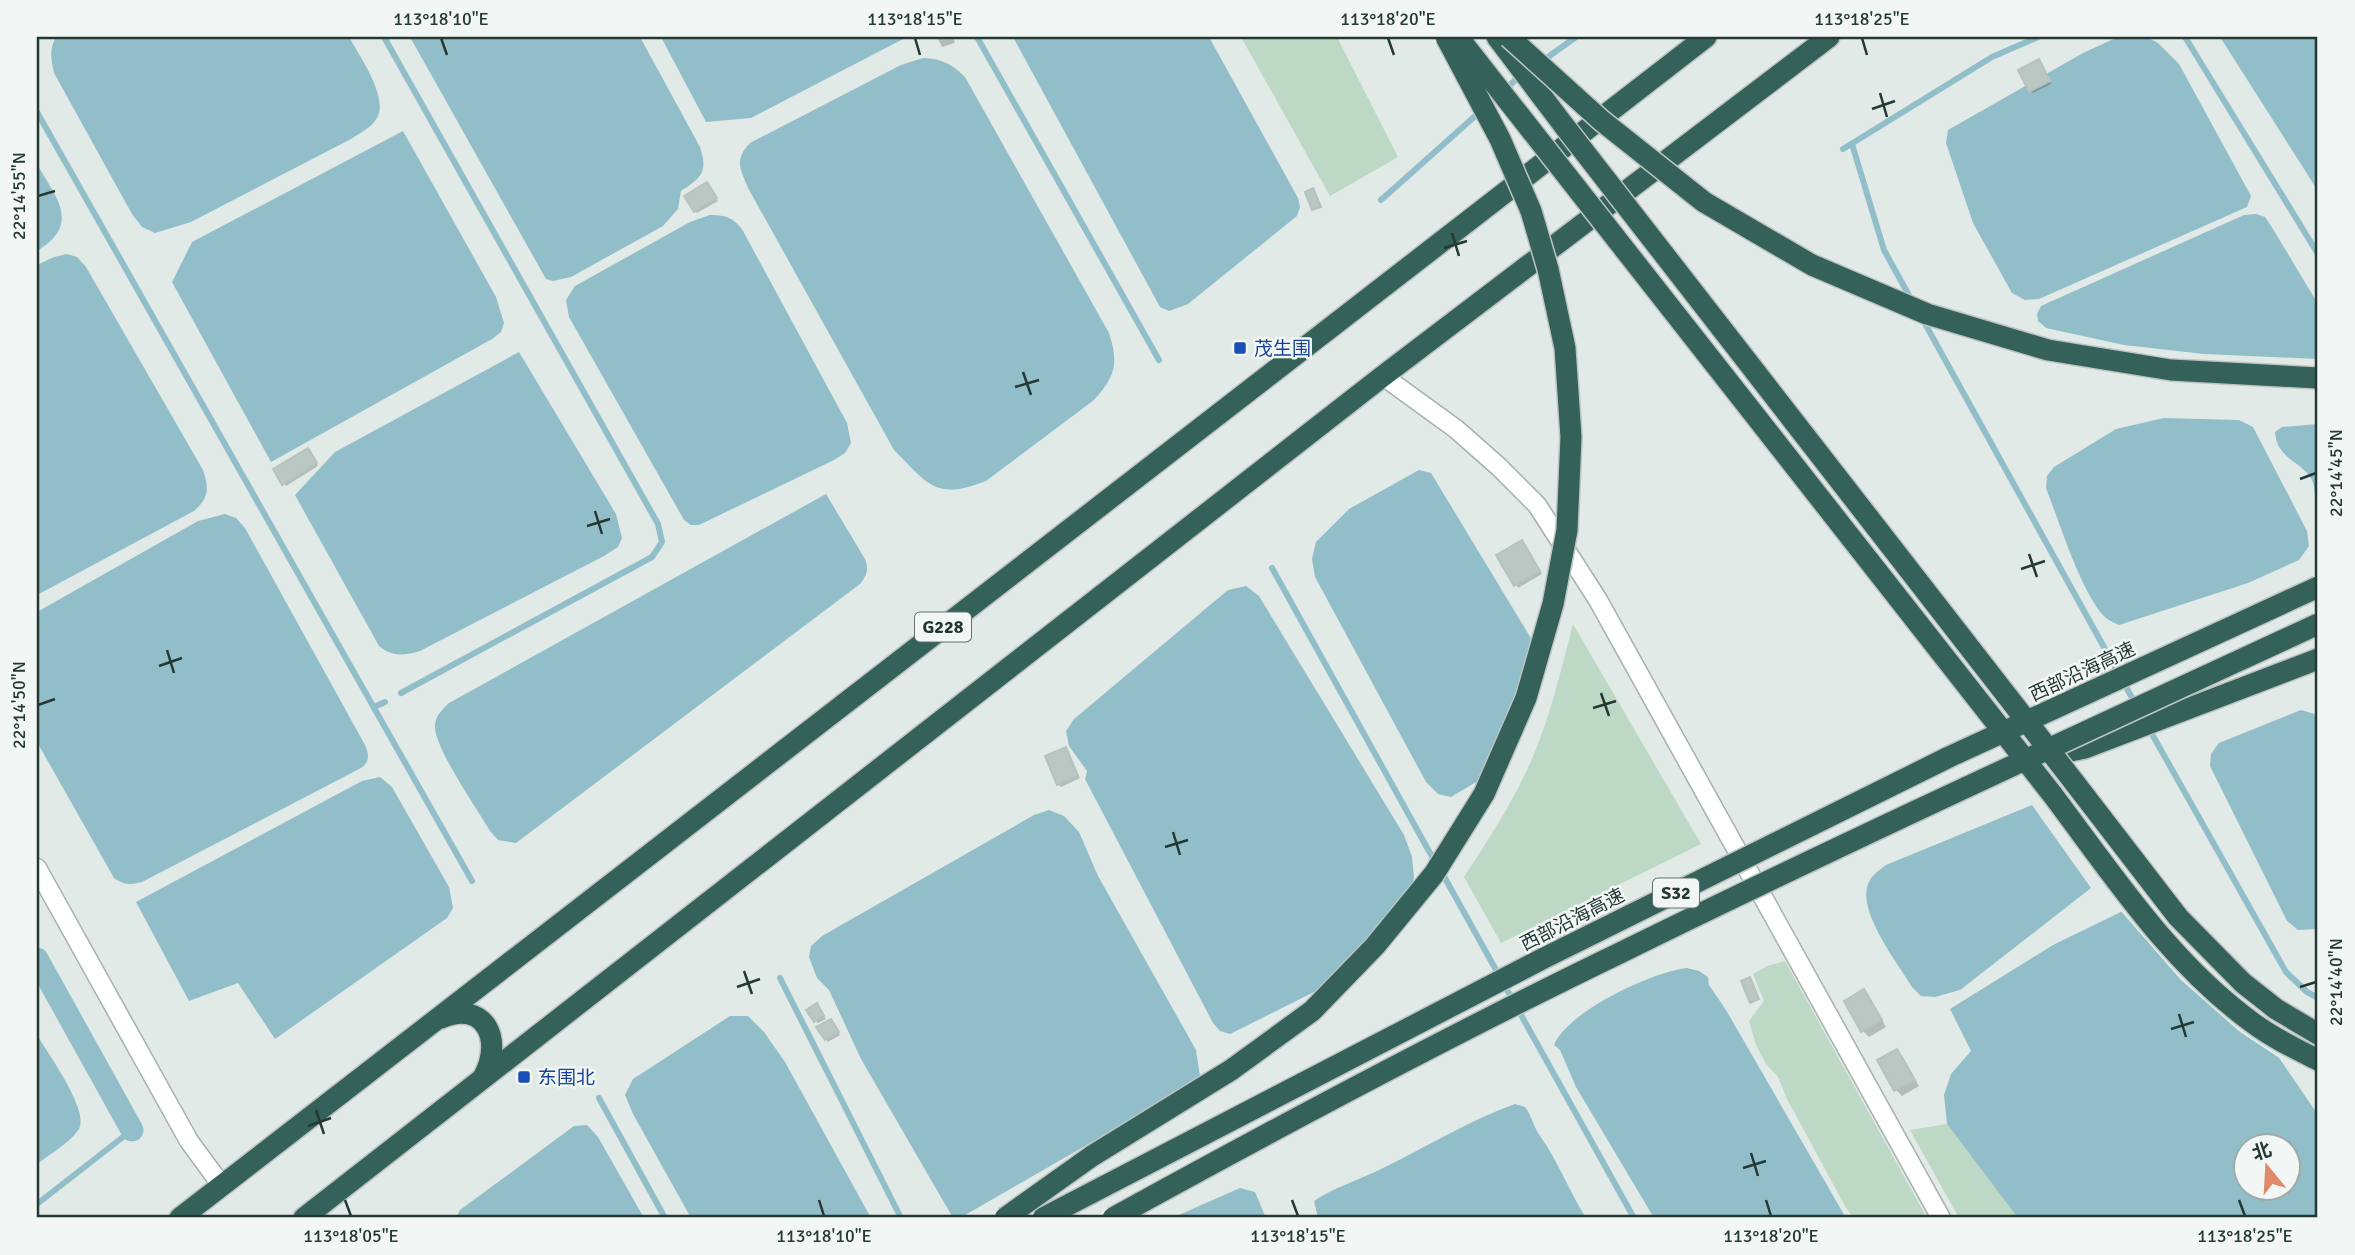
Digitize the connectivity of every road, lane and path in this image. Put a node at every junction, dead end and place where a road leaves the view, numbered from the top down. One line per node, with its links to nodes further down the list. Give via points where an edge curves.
1 (1446, 37): 21 (highway, bridge, via 1500,139 1531,211 1565,348 1571,437 1567,530 1553,604 1526,698 1484,794 1434,874 1375,946 1312,1011 1231,1070 1092,1156)
2 (1458, 37): 16 (highway, bridge, via 2151,925 2200,977 2253,1023)
3 (1497, 37): 15 (highway, bridge, via 2178,917 2243,982)
4 (1509, 37): 8 (highway, bridge, via 1602,121 1704,202 1812,265 1927,314 2048,350 2171,370)
5 (1706, 37): 14 (highway, G228)
6 (1829, 37): 7 (highway)
7 (1383, 376): 17 (highway); 24 (street, via 1455,429 1537,505 1598,600)
8 (2318, 378)
9 (2318, 587): 22 (highway, 西部沿海高速 / S32, bridge, via 1949,757 1544,958)
10 (2318, 624): 12 (highway, S32, bridge)
11 (2318, 659): 12 (highway, via 2085,748 2066,752)
12 (2051, 747): 23 (highway, S32, bridge, via 1618,953)
13 (37, 868): 18 (street, via 188,1140)
14 (437, 1020): 17 (highway, via 464,1012 486,1026 493,1050); 18 (highway, G228)
15 (2318, 1034)
16 (2318, 1060)
17 (483, 1078): 20 (highway)
18 (222, 1186): 19 (highway, G228)
19 (180, 1218)
20 (303, 1218)
21 (1005, 1218)
22 (1043, 1218)
23 (1113, 1218)
24 (1941, 1218)

